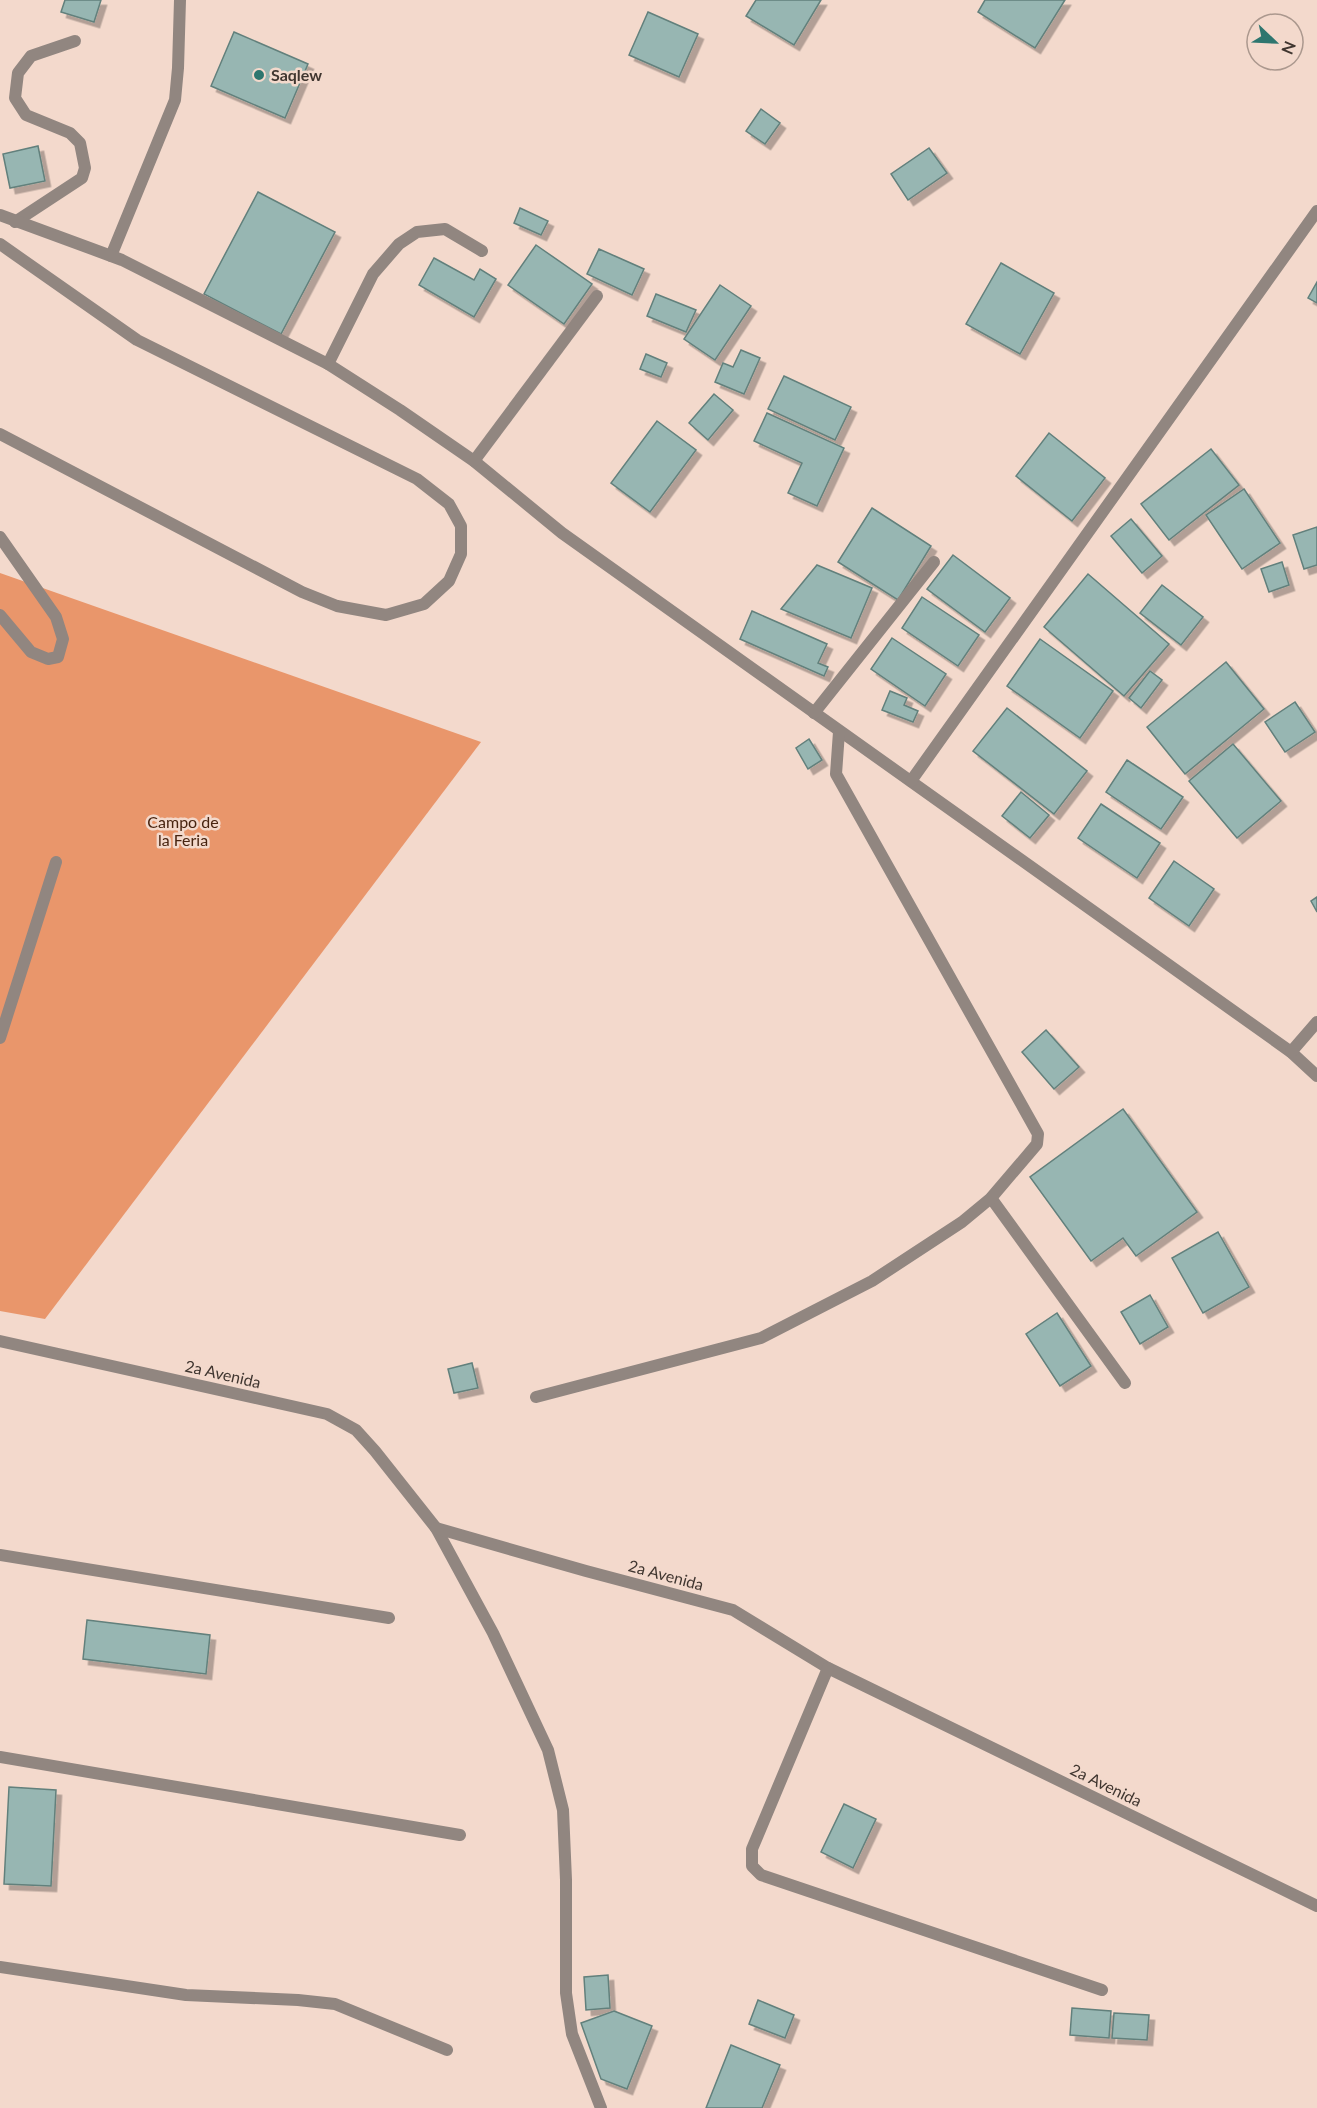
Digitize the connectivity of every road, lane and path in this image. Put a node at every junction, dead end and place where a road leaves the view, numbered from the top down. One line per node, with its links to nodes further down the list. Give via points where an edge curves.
1 (180, 0): 8 (street, via 175,100)
2 (75, 41): 5 (street, via 31,56 18,73 15,98 26,115 70,133 80,143 85,168 82,178)
3 (1317, 211): 18 (street)
4 (0, 216): 5 (street)
5 (15, 222): 8 (street)
6 (0, 244): 11 (street, via 137,340 417,479 449,504 461,526 461,554 449,581 424,604 386,615 337,606 281,581)
7 (482, 250): 10 (street, via 445,230 417,232 399,243 373,274)
8 (111, 256): 10 (street)
9 (597, 296): 12 (street)
10 (328, 364): 12 (street)
11 (0, 434)
12 (474, 461): 16 (street, via 562,533)
13 (0, 537): 15 (street, via 56,616 63,639 58,657 48,659 31,652)
14 (934, 562): 16 (street)
15 (0, 615)
16 (814, 713): 17 (street)
17 (839, 732): 18 (street); 24 (street, via 836,774 1038,1134 1032,1153)
18 (911, 781): 22 (street)
19 (56, 862): 21 (street)
20 (1317, 1022): 22 (street)
21 (0, 1038)
22 (1291, 1052): 23 (street)
23 (1317, 1076)
24 (991, 1198): 26 (street); 27 (street, via 962,1222 872,1281 761,1338)
25 (0, 1341): 28 (street, 2a Avenida, via 327,1414 356,1430)
26 (1125, 1383)
27 (536, 1398)
28 (436, 1528): 31 (street, 2a Avenida, via 733,1610); 38 (street, via 494,1633 548,1750 563,1810 566,1993 572,2034)
29 (0, 1555): 30 (street)
30 (388, 1618)
31 (828, 1668): 34 (street, 2a Avenida); 36 (street, via 752,1849 752,1866 761,1875)
32 (0, 1758): 33 (street)
33 (460, 1835)
34 (1317, 1906)
35 (0, 1967): 37 (street, via 186,1995 334,2004)
36 (1101, 1990)
37 (447, 2050)
38 (601, 2108)

